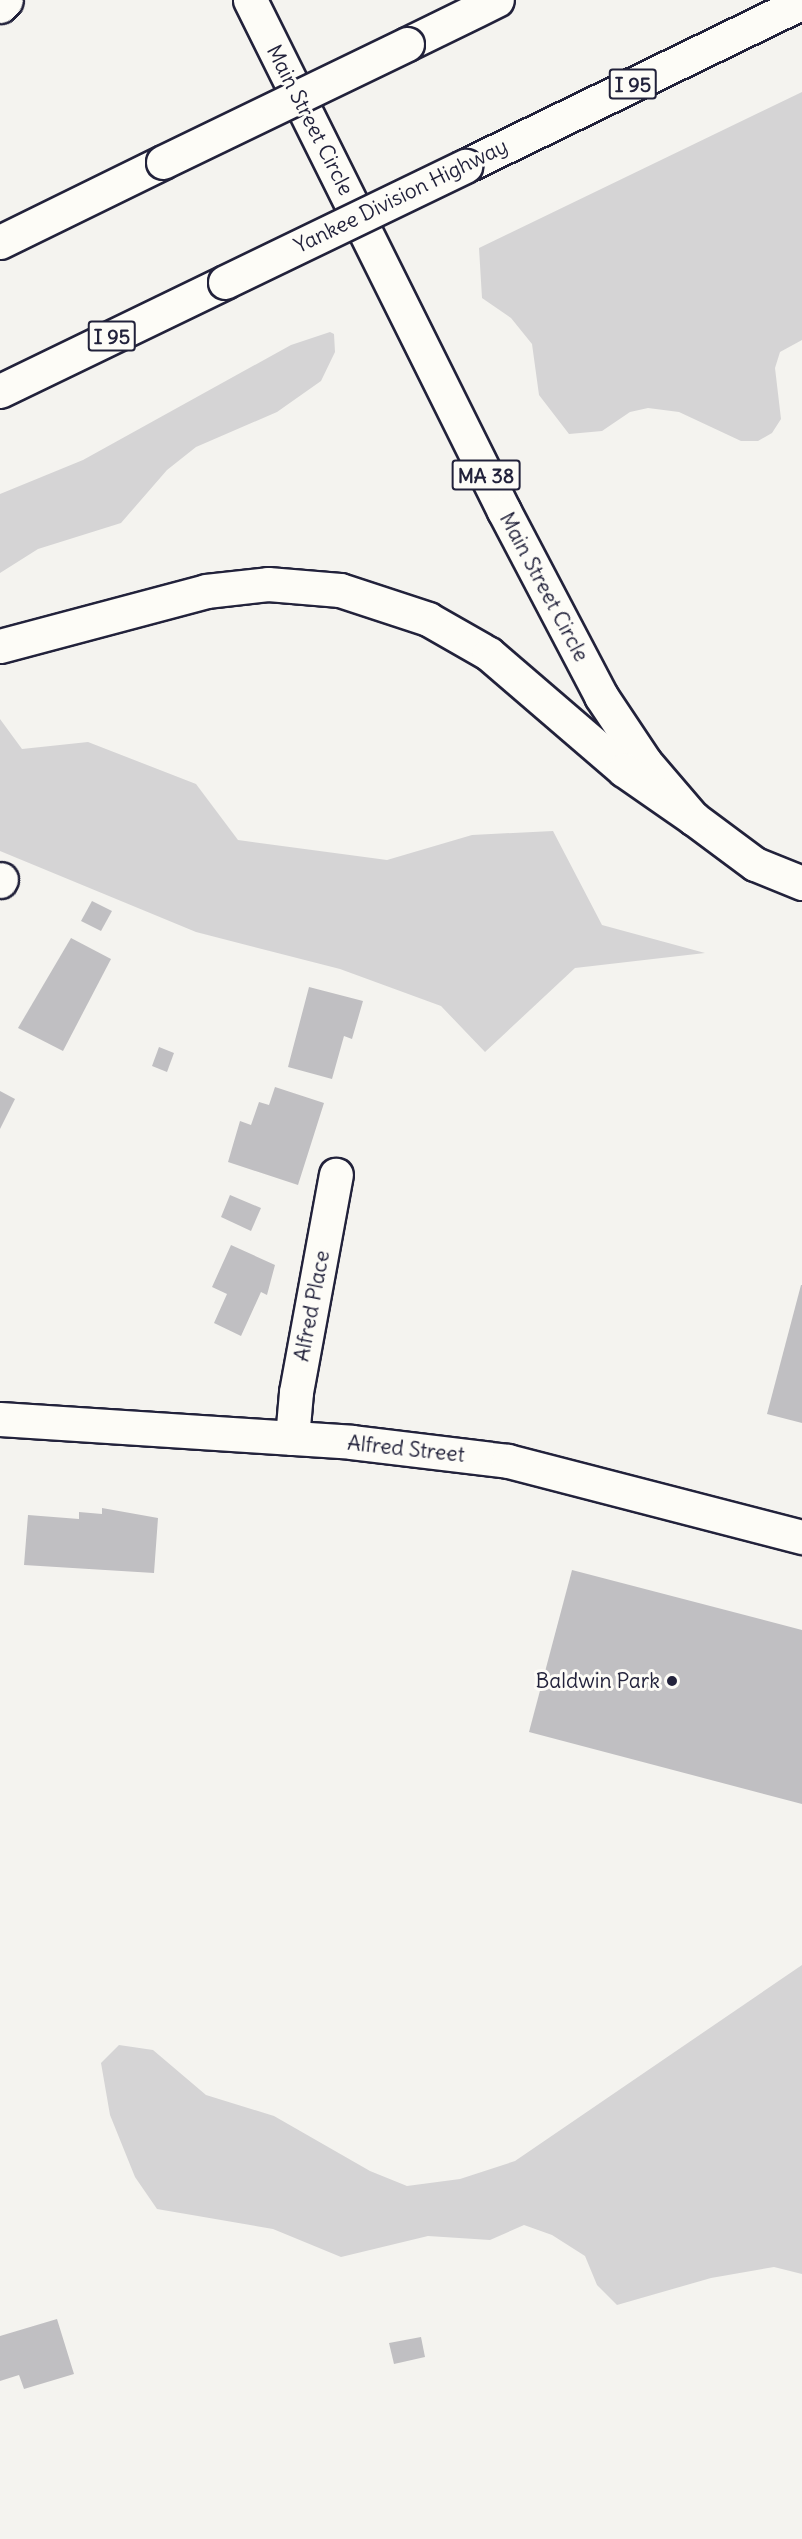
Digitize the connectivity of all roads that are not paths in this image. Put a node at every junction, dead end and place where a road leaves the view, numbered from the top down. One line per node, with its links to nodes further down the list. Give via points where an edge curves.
1 (6, 0): 5 (main road)
2 (250, 0): 9 (main road, Main Street Circle / MA 38, via 596,686 645,762)
3 (497, 0): 6 (main road, bridge)
4 (802, 2): 7 (main road, Yankee Division Highway / I 95, bridge)
5 (0, 6)
6 (0, 242)
7 (0, 391)
8 (0, 646): 9 (main road, via 206,591 268,584 340,590 428,619 489,654 624,771)
9 (693, 818): 10 (main road, Main Street Circle / MA 38, via 755,864)
10 (802, 883)
11 (336, 1175): 13 (main road, Alfred Place, via 296,1392)
12 (0, 1419): 13 (main road, Alfred Street)
13 (292, 1438): 14 (main road, Alfred Street, via 508,1461)
14 (802, 1537)

